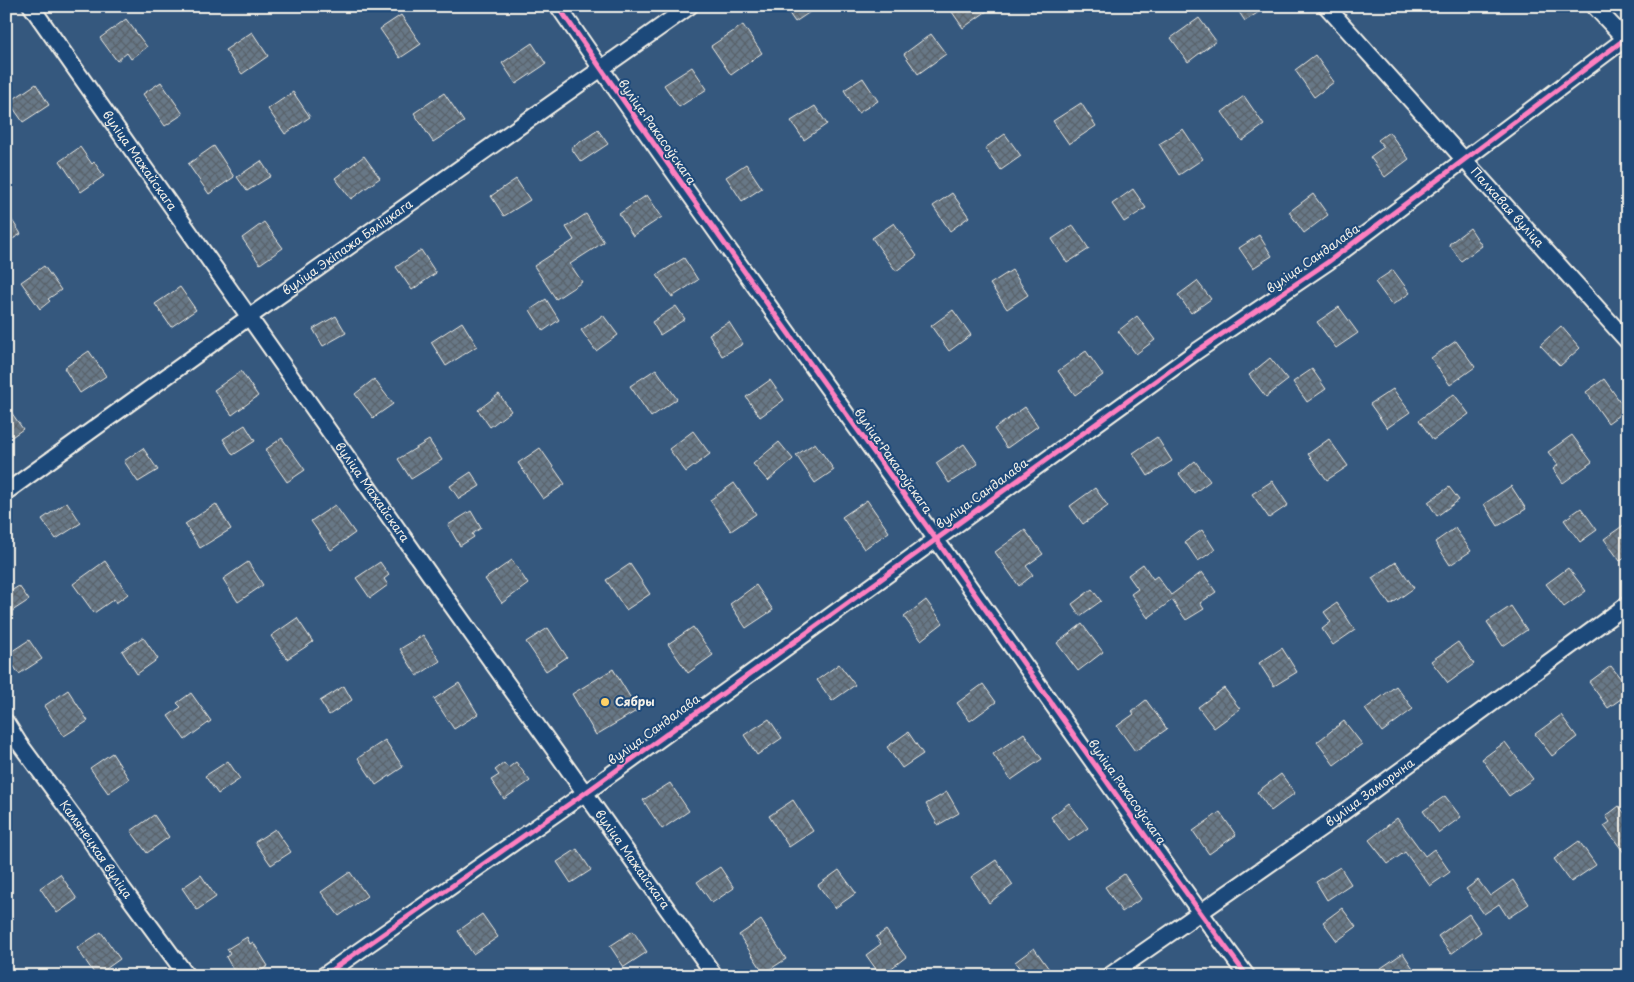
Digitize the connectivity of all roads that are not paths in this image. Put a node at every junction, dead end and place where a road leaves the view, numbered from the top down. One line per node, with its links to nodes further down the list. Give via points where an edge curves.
1 (31, 6): 9 (street, вуліца Мажайскага)
2 (558, 6): 7 (street, вуліца Ракасоўскага)
3 (690, 6): 7 (street, вуліца Экіпажа Бяліцкага)
4 (1326, 6): 8 (street, Палкавая вуліца)
5 (1594, 6): 6 (street)
6 (1626, 41): 8 (street, вуліца Сандалава)
7 (601, 68): 9 (street, вуліца Экіпажа Бяліцкага); 12 (street, вуліца Ракасоўскага)
8 (1466, 160): 10 (street, Палкавая вуліца); 12 (street, вуліца Сандалава, via 1328,262 1194,353)
9 (249, 317): 11 (street, вуліца Экіпажа Бяліцкага); 15 (street, вуліца Мажайскага)
10 (1628, 342)
11 (6, 492)
12 (936, 539): 15 (street, вуліца Сандалава); 16 (street, вуліца Ракасоўскага)
13 (1628, 604): 16 (street, вуліца Заморына)
14 (6, 722): 17 (street, Камянецкая вуліца)
15 (585, 793): 18 (street, вуліца Сандалава); 19 (street, вуліца Мажайскага)
16 (1200, 913): 20 (street, вуліца Заморына); 21 (street, вуліца Ракасоўскага)
17 (186, 976)
18 (323, 976)
19 (716, 976)
20 (1109, 976)
21 (1247, 976)

